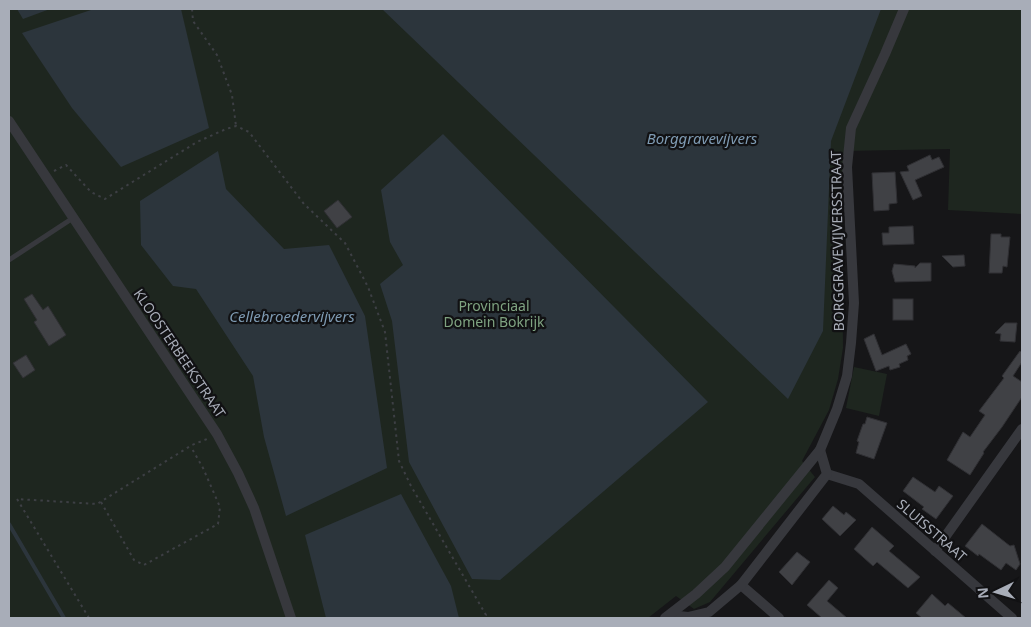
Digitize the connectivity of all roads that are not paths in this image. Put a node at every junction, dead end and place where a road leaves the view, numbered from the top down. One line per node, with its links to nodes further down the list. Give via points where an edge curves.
1 (904, 9): 6 (street, BORGGRAVEVIJVERSSTRAAT, via 851,128 847,167 854,303 851,343 847,376)
2 (9, 121): 3 (street, KLOOSTERBEEKSTRAAT)
3 (73, 218): 4 (lane); 11 (street, KLOOSTERBEEKSTRAAT, via 217,434 254,508)
4 (9, 260)
5 (1022, 429): 8 (street)
6 (820, 450): 7 (street); 10 (street, BORGGRAVEVIJVERSSTRAAT, via 725,567)
7 (827, 474): 8 (street, SLUISSTRAAT, via 859,484); 9 (street, BORGGRAVEVIJVERSSTRAAT)
8 (935, 551): 13 (street, SLUISSTRAAT)
9 (741, 585): 10 (street, BORGGRAVEVIJVERSSTRAAT, via 709,612 688,617); 12 (street)
10 (668, 616)
11 (291, 618)
12 (779, 618)
13 (1012, 618)

